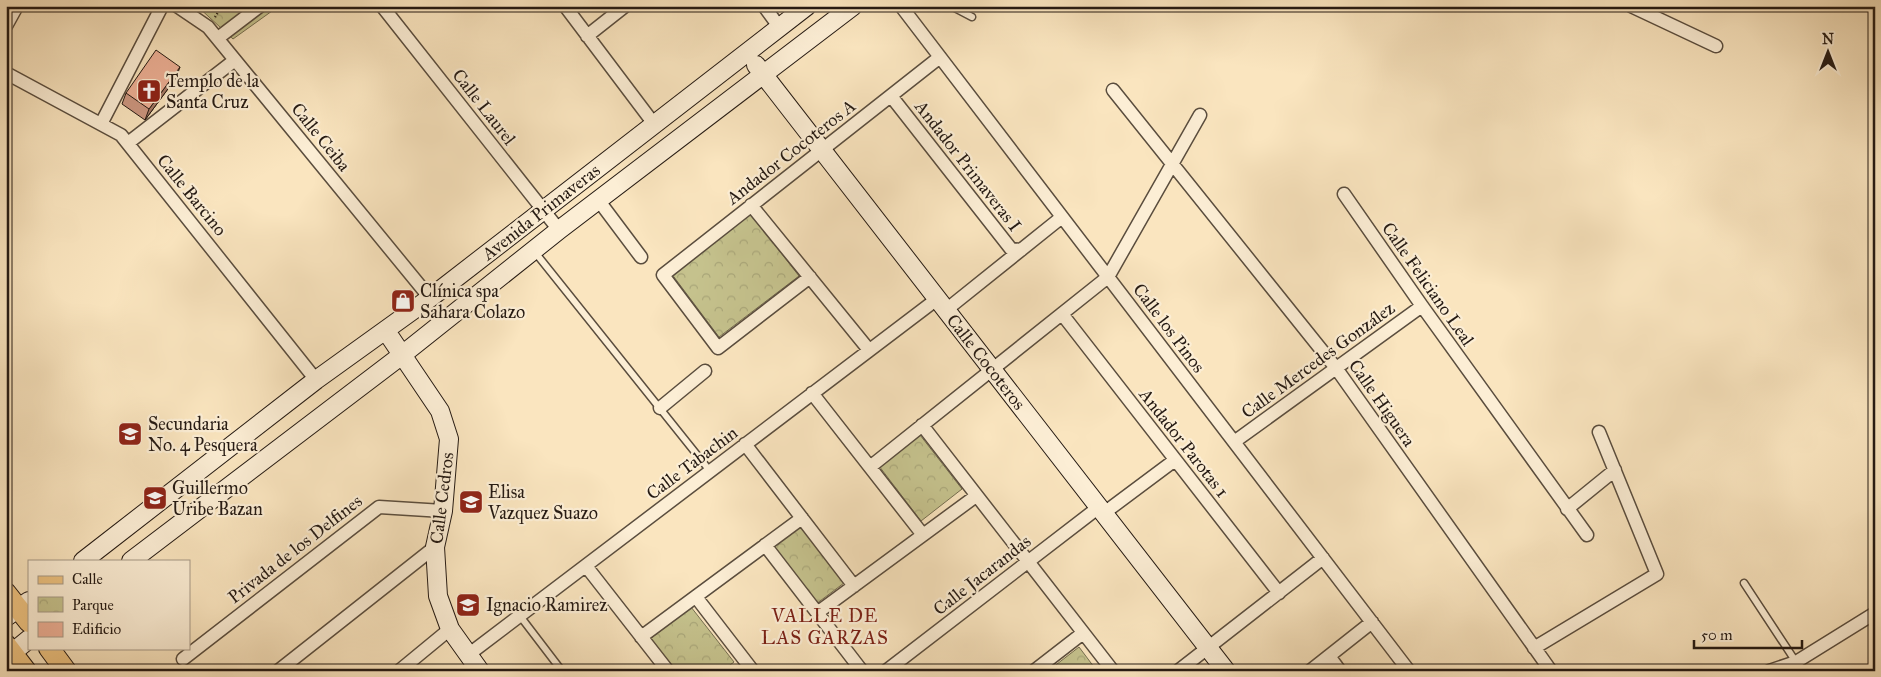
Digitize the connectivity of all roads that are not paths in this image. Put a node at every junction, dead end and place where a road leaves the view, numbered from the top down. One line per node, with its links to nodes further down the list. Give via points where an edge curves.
1 (17, 6): 15 (street)
2 (162, 6): 28 (street)
3 (260, 6): 18 (street)
4 (382, 6): 36 (street, Calle Laurel)
5 (565, 6): 17 (street)
6 (625, 6): 17 (street)
7 (764, 6): 16 (street)
8 (807, 6): 16 (street, Avenida Primaveras)
9 (853, 6): 24 (street, Avenida Primaveras)
10 (901, 6): 21 (street, Calle los Pinos)
11 (951, 6): 14 (lane)
12 (1631, 6): 19 (street)
13 (184, 8): 18 (street, Calle Ceiba)
14 (972, 18)
15 (6, 26)
16 (780, 28): 20 (street, Avenida Primaveras)
17 (587, 36): 29 (street)
18 (218, 38): 22 (street, Calle Ceiba)
19 (1716, 46)
20 (747, 53): 24 (street, Calle Cocoteros); 29 (street, Avenida Primaveras)
21 (940, 57): 26 (street, Andador Cocoteros A); 37 (street, Calle los Pinos)
22 (235, 60): 30 (street); 44 (street, Calle Ceiba)
23 (6, 73): 28 (street, Calle Barcino)
24 (762, 74): 31 (street, Calle Cocoteros); 34 (street, Avenida Primaveras)
25 (1113, 90): 32 (street, Calle Higuera)
26 (891, 96): 31 (street, Andador Cocoteros A); 40 (street, Andador Primaveras I, via 1011,249)
27 (1200, 115): 32 (street)
28 (101, 124): 30 (street, Calle Barcino, via 121,135)
29 (654, 124): 36 (street, Avenida Primaveras)
30 (128, 143): 54 (street, Calle Barcino)
31 (822, 150): 35 (street, Andador Cocoteros A); 45 (street, Calle Cocoteros)
32 (1173, 166): 43 (street); 51 (street, Calle Higuera)
33 (1344, 194): 46 (street, Calle Feliciano Leal)
34 (599, 201): 38 (street, Avenida Primaveras); 41 (street)
35 (751, 205): 42 (street); 42 (street, Andador Cocoteros A, via 663,275 718,348)
36 (543, 210): 38 (street, Calle Laurel); 44 (street, Avenida Primaveras)
37 (1062, 217): 40 (street, Calle Tabachin); 43 (street, Calle los Pinos)
38 (559, 230): 39 (street, Avenida Primaveras)
39 (533, 250): 50 (street, Avenida Primaveras); 56 (lane)
40 (1021, 250): 45 (street, Calle Tabachin)
41 (641, 258)
42 (810, 277): 49 (street)
43 (1108, 277): 47 (street); 59 (street, Calle los Pinos)
44 (430, 298): 48 (street, Avenida Primaveras)
45 (941, 304): 49 (street, Calle Tabachin); 52 (street, Calle Cocoteros)
46 (1422, 306): 51 (street, Calle Mercedes González); 66 (street, Calle Feliciano Leal)
47 (1062, 314): 52 (street); 61 (street, Andador Parotas 1)
48 (386, 331): 50 (street, Calle Cedros); 54 (street, Avenida Primaveras)
49 (870, 350): 55 (street, Calle Tabachin)
50 (402, 355): 68 (street, Calle Cedros, via 440,411 449,439); 76 (street, Avenida Primaveras)
51 (1336, 368): 59 (street, Calle Mercedes González); 94 (street, Calle Higuera)
52 (992, 370): 57 (street); 67 (street, Calle Cocoteros)
53 (705, 371): 56 (street)
54 (316, 380): 75 (street, Avenida Primaveras)
55 (812, 393): 60 (street, Calle Tabachin); 62 (street)
56 (660, 408): 64 (lane)
57 (922, 425): 62 (street); 65 (street)
58 (1599, 432): 63 (street)
59 (1234, 442): 74 (street, Calle los Pinos)
60 (745, 444): 64 (street, Calle Tabachin); 69 (street)
61 (1175, 460): 67 (street, Calle Jacarandas); 81 (street, Andador Parotas 1)
62 (870, 467): 70 (street)
63 (1615, 470): 66 (street); 94 (street, via 1657,574)
64 (710, 471): 78 (street, Calle Tabachin)
65 (976, 496): 70 (street); 77 (street)
66 (1567, 509): 71 (street, Calle Feliciano Leal)
67 (1101, 510): 77 (street, Calle Jacarandas); 93 (street, Calle Cocoteros)
68 (443, 511): 73 (street, Calle Cedros); 99 (street, Privada de los Delfines, via 379,507)
69 (802, 518): 72 (street); 80 (street)
70 (923, 535): 80 (street)
71 (1587, 535)
72 (765, 545): 83 (street); 85 (street)
73 (435, 547): 89 (street, Calle Cedros, via 438,596); 103 (street)
74 (1323, 558): 81 (street); 88 (street, Calle los Pinos)
75 (84, 560)
76 (132, 560)
77 (1028, 562): 90 (street); 109 (street, Calle Jacarandas)
78 (586, 566): 87 (street, Calle Tabachin); 91 (street)
79 (1744, 582): 100 (lane)
80 (854, 586): 85 (street)
81 (1279, 592): 93 (street)
82 (6, 593): 84 (main road)
83 (696, 597): 91 (street); 101 (street)
84 (21, 613)
85 (817, 613): 108 (street)
86 (1875, 613): 100 (street)
87 (520, 616): 96 (street, Calle Tabachin); 106 (lane)
88 (1372, 622): 97 (street); 116 (street, Calle los Pinos)
89 (450, 629): 96 (street, Calle Cedros); 104 (street)
90 (1083, 633): 110 (street); 111 (street)
91 (641, 637): 107 (street)
92 (28, 640): 98 (street)
93 (1208, 648): 112 (street); 113 (street, Calle Cocoteros)
94 (1534, 648): 117 (street, Calle Higuera)
95 (50, 650): 102 (main road)
96 (468, 655): 105 (street, Calle Cedros)
97 (1328, 656): 114 (street); 115 (street)
98 (15, 659)
99 (183, 659)
100 (1799, 666): 118 (street)
101 (746, 668)
102 (66, 671)
103 (278, 671)
104 (399, 671)
105 (480, 671)
106 (562, 671)
107 (668, 671)
108 (862, 671)
109 (886, 671)
110 (1034, 671)
111 (1113, 671)
112 (1178, 671)
113 (1226, 671)
114 (1310, 671)
115 (1340, 671)
116 (1409, 671)
117 (1551, 671)
118 (1769, 671)

